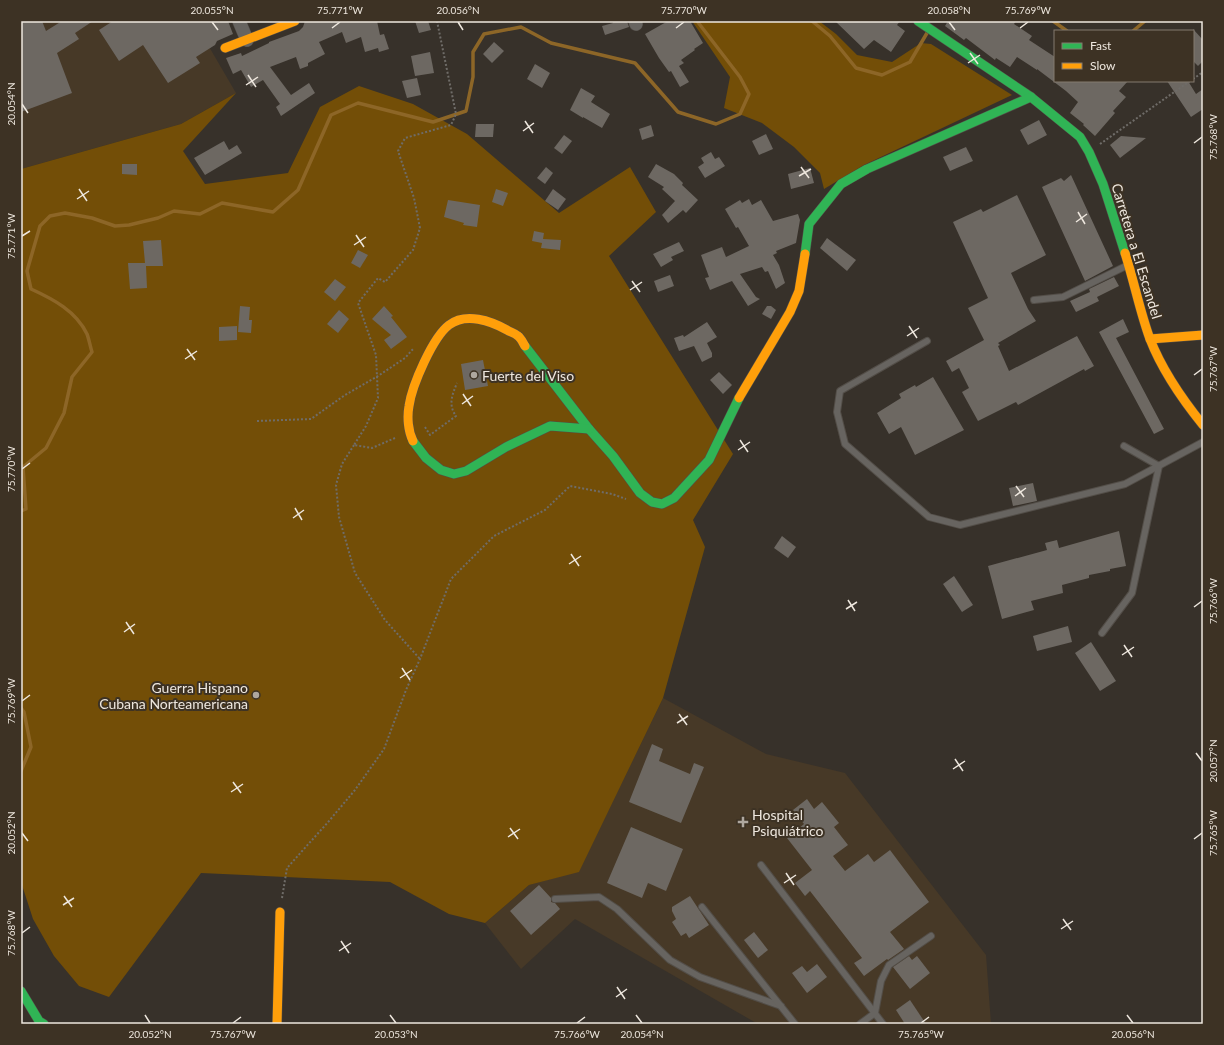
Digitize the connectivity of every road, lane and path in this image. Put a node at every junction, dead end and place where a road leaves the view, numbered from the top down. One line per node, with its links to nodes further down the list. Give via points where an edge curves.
1 (239, 21): 5 (street)
2 (296, 21): 5 (street)
3 (437, 21): 18 (path, via 456,114 451,125 405,138 398,151 414,198 420,228 413,250 385,282 378,278 358,303 376,355)
4 (921, 23): 10 (street, Carretera a El Escandel)
5 (247, 40): 6 (street)
6 (225, 48)
7 (1203, 72): 8 (path)
8 (1194, 78)
9 (1189, 82): 11 (path)
10 (1031, 98): 11 (street, Carretera a El Escandel, via 1080,137); 23 (street, via 867,169 841,184 809,224 799,291 790,312 741,395 709,460 674,498 662,504 652,502 640,493)
11 (1089, 152): 12 (street, Carretera a El Escandel, via 1103,184)
12 (1129, 265): 13 (lane, via 1063,297); 15 (street, Carretera a El Escandel)
13 (1034, 300)
14 (1203, 335): 15 (street)
15 (1150, 339): 22 (street, Carretera a El Escandel, via 1166,372)
16 (927, 341): 28 (lane, via 840,391 838,412 845,444 929,517 960,525 1125,484)
17 (418, 344): 18 (path, via 405,358)
18 (378, 376): 20 (path, via 311,419); 26 (path, via 378,398 366,426)
19 (457, 383): 21 (path, via 451,397 452,410 456,416 430,435)
20 (257, 421)
21 (424, 421)
22 (1203, 425)
23 (589, 429): 24 (street, via 550,426 506,447 466,471 454,474 441,470 426,458); 24 (street, via 518,336 492,322 463,319 450,324 438,337 421,369 409,405)
24 (410, 435): 26 (path, via 395,438 372,448)
25 (1203, 442): 28 (lane)
26 (354, 445): 31 (path, via 342,464 336,485 340,517 355,573 385,620)
27 (1124, 446): 28 (lane)
28 (1159, 466): 30 (lane, via 1132,592)
29 (631, 502): 31 (path, via 612,494 570,486 545,510 494,536 451,579)
30 (1102, 632)
31 (420, 659): 35 (path, via 384,749 350,795 287,868)
32 (761, 865): 39 (lane)
33 (555, 899): 38 (lane, via 599,897 617,908 670,960 700,977)
34 (702, 907): 38 (lane)
35 (280, 912): 41 (street)
36 (931, 936): 39 (lane, via 889,965 881,981)
37 (21, 991): 40 (street)
38 (781, 1006): 42 (lane)
39 (875, 1013): 43 (lane); 44 (lane)
40 (44, 1024)
41 (277, 1024)
42 (795, 1024)
43 (860, 1024)
44 (884, 1024)

